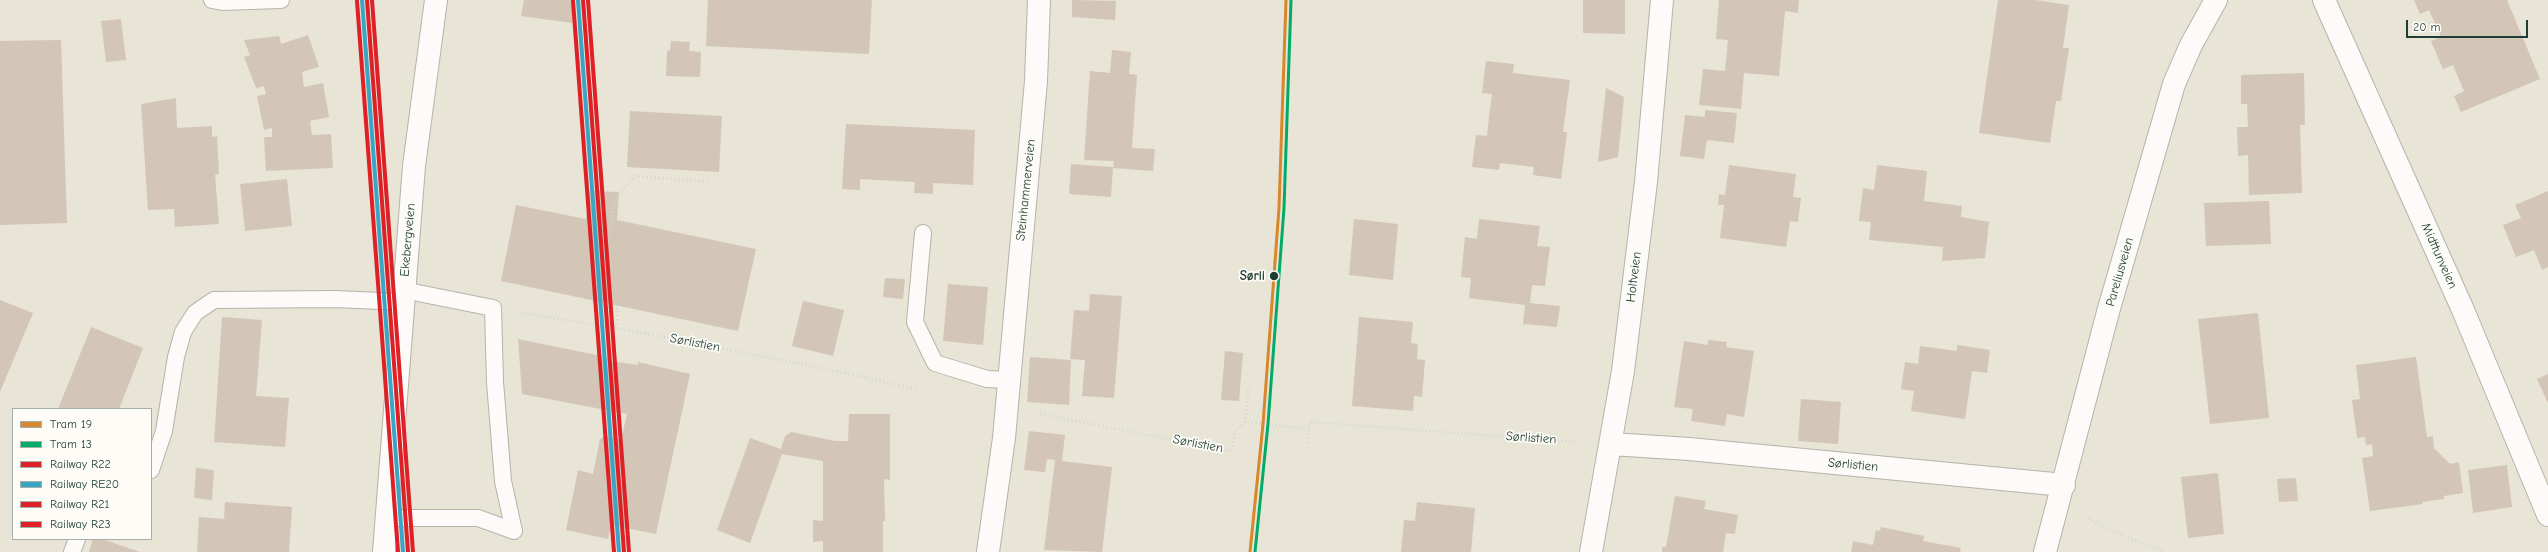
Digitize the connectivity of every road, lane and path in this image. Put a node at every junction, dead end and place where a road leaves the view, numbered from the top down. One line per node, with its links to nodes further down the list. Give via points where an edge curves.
1 (212, 0): 2 (lane)
2 (281, 0)
3 (436, 0): 10 (street, Ekebergveien, via 414,166)
4 (1039, 0): 13 (street, Steinhammerveien, via 1036,81)
5 (1662, 0): 20 (street, Holtveien, via 1643,206 1623,371)
6 (2216, 0): 22 (street, Pareliusveien, via 2191,45 2174,84 2108,312)
7 (2324, 0): 23 (street, Midttunveien, via 2463,310)
8 (712, 182): 12 (path, via 635,176 616,197 595,304 618,310)
9 (923, 233): 13 (lane, via 915,322 935,363 987,378)
10 (403, 296): 11 (lane); 21 (lane, via 214,300 195,312 182,332 164,431); 24 (street, Ekebergveien)
11 (493, 308): 12 (path, Sørlistien); 24 (lane, via 495,382 503,481 514,531 478,518)
12 (616, 328): 15 (path, Sørlistien)
13 (1008, 380): 28 (street, Steinhammerveien, via 1004,438)
14 (1249, 388): 17 (path)
15 (923, 390)
16 (1036, 413): 17 (path, Sørlistien, via 1232,451 1235,431)
17 (1246, 422): 18 (path, Sørlistien)
18 (1309, 429): 19 (path); 20 (path, Sørlistien, via 1311,422)
19 (1308, 443)
20 (1611, 444): 22 (street, Sørlistien, via 1689,449); 29 (street, Holtveien)
21 (152, 467)
22 (2061, 495): 30 (street, Pareliusveien); 31 (path, via 2131,539)
23 (2548, 515)
24 (387, 518): 27 (street, Ekebergveien)
25 (77, 540): 26 (lane)
26 (72, 552)
27 (384, 552)
28 (988, 552)
29 (1591, 552)
30 (2045, 552)
31 (2165, 552)

